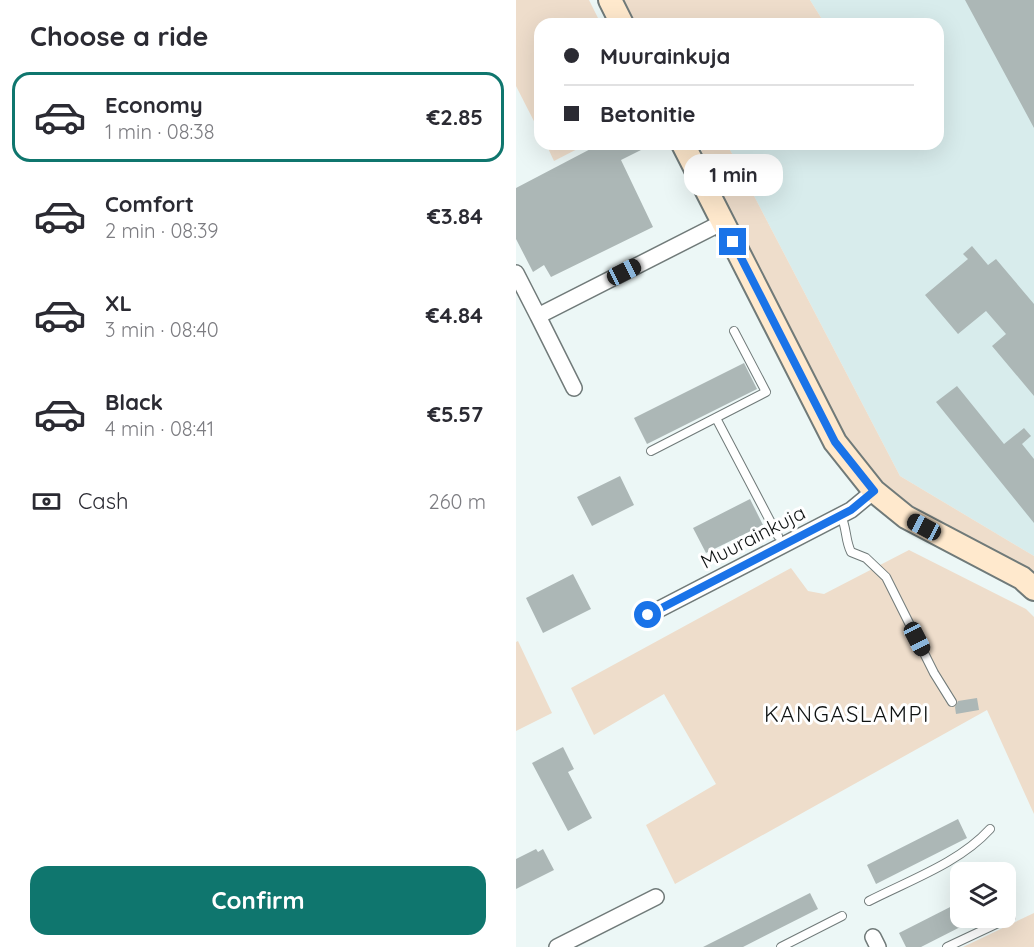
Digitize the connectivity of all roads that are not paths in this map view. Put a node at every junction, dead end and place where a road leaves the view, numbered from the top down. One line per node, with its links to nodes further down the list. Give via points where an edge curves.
1 (610, 0): 2 (street)
2 (619, 18)
3 (686, 150): 4 (street)
4 (723, 222): 6 (street); 11 (street, via 835,442)
5 (516, 273): 6 (street)
6 (538, 316): 8 (street)
7 (734, 331): 9 (lane, via 766,392)
8 (574, 388)
9 (716, 418): 10 (lane); 13 (lane)
10 (651, 451)
11 (874, 491): 12 (street, Muurainkuja); 14 (street, via 906,517 1022,578)
12 (841, 516): 15 (street, Muurainkuja); 16 (lane, via 851,552 866,558 886,577)
13 (778, 536)
14 (1034, 589)
15 (648, 615)
16 (952, 702)
17 (990, 829): 19 (lane, via 974,846)
18 (656, 897): 22 (street)
19 (869, 901)
20 (842, 916): 23 (lane)
21 (988, 928): 24 (lane)
22 (557, 947)
23 (781, 947)
24 (947, 947)

